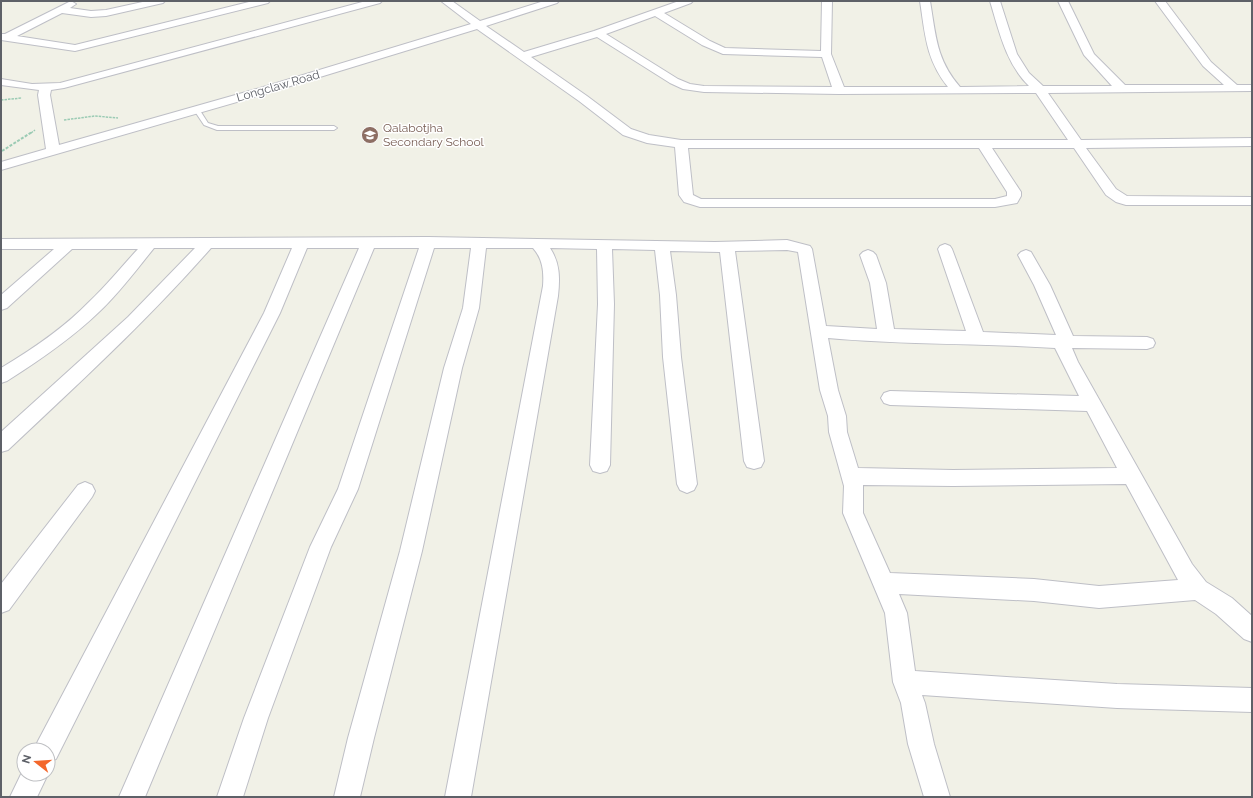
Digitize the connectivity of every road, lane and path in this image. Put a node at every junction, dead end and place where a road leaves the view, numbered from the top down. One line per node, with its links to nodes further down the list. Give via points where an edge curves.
1 (78, 1): 14 (street)
2 (160, 1): 14 (street, via 106,13 91,14)
3 (265, 1): 18 (street, via 75,48)
4 (377, 1): 13 (street)
5 (446, 1): 16 (street)
6 (554, 1): 16 (street, Longclaw Road)
7 (688, 1): 15 (street)
8 (828, 1): 19 (street)
9 (925, 1): 27 (street, via 934,54 944,75)
10 (995, 1): 25 (street, via 1012,54 1024,75)
11 (1063, 1): 26 (street, via 1089,55)
12 (1160, 1): 23 (street, via 1207,64)
13 (351, 4): 22 (street, via 60,86)
14 (62, 10): 18 (street)
15 (656, 12): 17 (street); 19 (street, via 723,51)
16 (478, 25): 20 (street); 29 (street, Longclaw Road)
17 (598, 33): 20 (street); 28 (street, via 687,87)
18 (4, 37)
19 (826, 54): 28 (street)
20 (525, 56): 34 (street, via 627,132 638,137)
21 (1, 82): 22 (street)
22 (45, 88): 31 (street)
23 (1234, 88): 24 (street); 26 (street)
24 (1252, 88)
25 (1039, 89): 26 (street); 27 (street); 36 (street)
26 (1122, 89)
27 (957, 90): 28 (street)
28 (839, 91)
29 (197, 110): 32 (lane, via 206,124 217,128); 37 (street, Longclaw Road)
30 (118, 118): 31 (path, via 95,116)
31 (49, 122): 37 (street); 38 (path)
32 (334, 128)
33 (1252, 142): 36 (street)
34 (681, 144): 35 (street); 35 (street, via 686,195 700,203 995,203 1012,200 1014,192)
35 (983, 144): 36 (street)
36 (1076, 144): 40 (street, via 1112,192 1122,200)
37 (54, 150): 39 (street, Longclaw Road)
38 (1, 152)
39 (1, 166)
40 (1252, 201)
41 (428, 242): 45 (street); 49 (street); 82 (street, via 348,489 321,547 256,718)
42 (151, 243): 43 (street); 48 (street); 62 (street, via 106,295 78,322 52,343)
43 (208, 243): 44 (street); 65 (street, via 136,318)
44 (302, 243): 49 (street); 78 (street, via 272,313)
45 (479, 243): 46 (street); 83 (street, via 471,308 453,368 411,551)
46 (537, 243): 50 (street); 84 (street, via 550,261 552,279)
47 (1, 244): 48 (street)
48 (68, 244): 56 (street)
49 (368, 244): 81 (street)
50 (604, 245): 51 (street); 67 (street, via 606,304)
51 (662, 246): 52 (street); 70 (street)
52 (727, 247): 57 (street, via 787,245 805,249); 66 (street)
53 (945, 249): 59 (street)
54 (868, 255): 58 (street, via 878,283)
55 (1026, 255): 60 (street, via 1042,285)
56 (1, 304)
57 (820, 331): 58 (street); 68 (street, via 829,390)
58 (887, 336): 59 (street)
59 (977, 338): 60 (street)
60 (1064, 342): 61 (street); 64 (street, via 1070,363)
61 (1147, 343)
62 (1, 376)
63 (890, 398): 64 (street)
64 (1093, 404): 69 (street)
65 (1, 444)
66 (754, 461)
67 (600, 465)
68 (851, 476): 69 (street); 72 (street, via 854,486 853,513)
69 (1132, 476): 73 (street, via 1174,554)
70 (687, 484)
71 (85, 491): 74 (street)
72 (883, 583): 73 (street, via 1034,590 1099,597); 76 (street, via 896,613)
73 (1198, 589): 75 (street, via 1224,606)
74 (1, 602)
75 (1252, 631)
76 (905, 682): 77 (street, via 1117,696); 85 (street)
77 (1252, 700)
78 (51, 742)
79 (31, 782): 80 (street)
80 (23, 797)
81 (132, 797)
82 (230, 797)
83 (347, 797)
84 (458, 797)
85 (937, 797)

